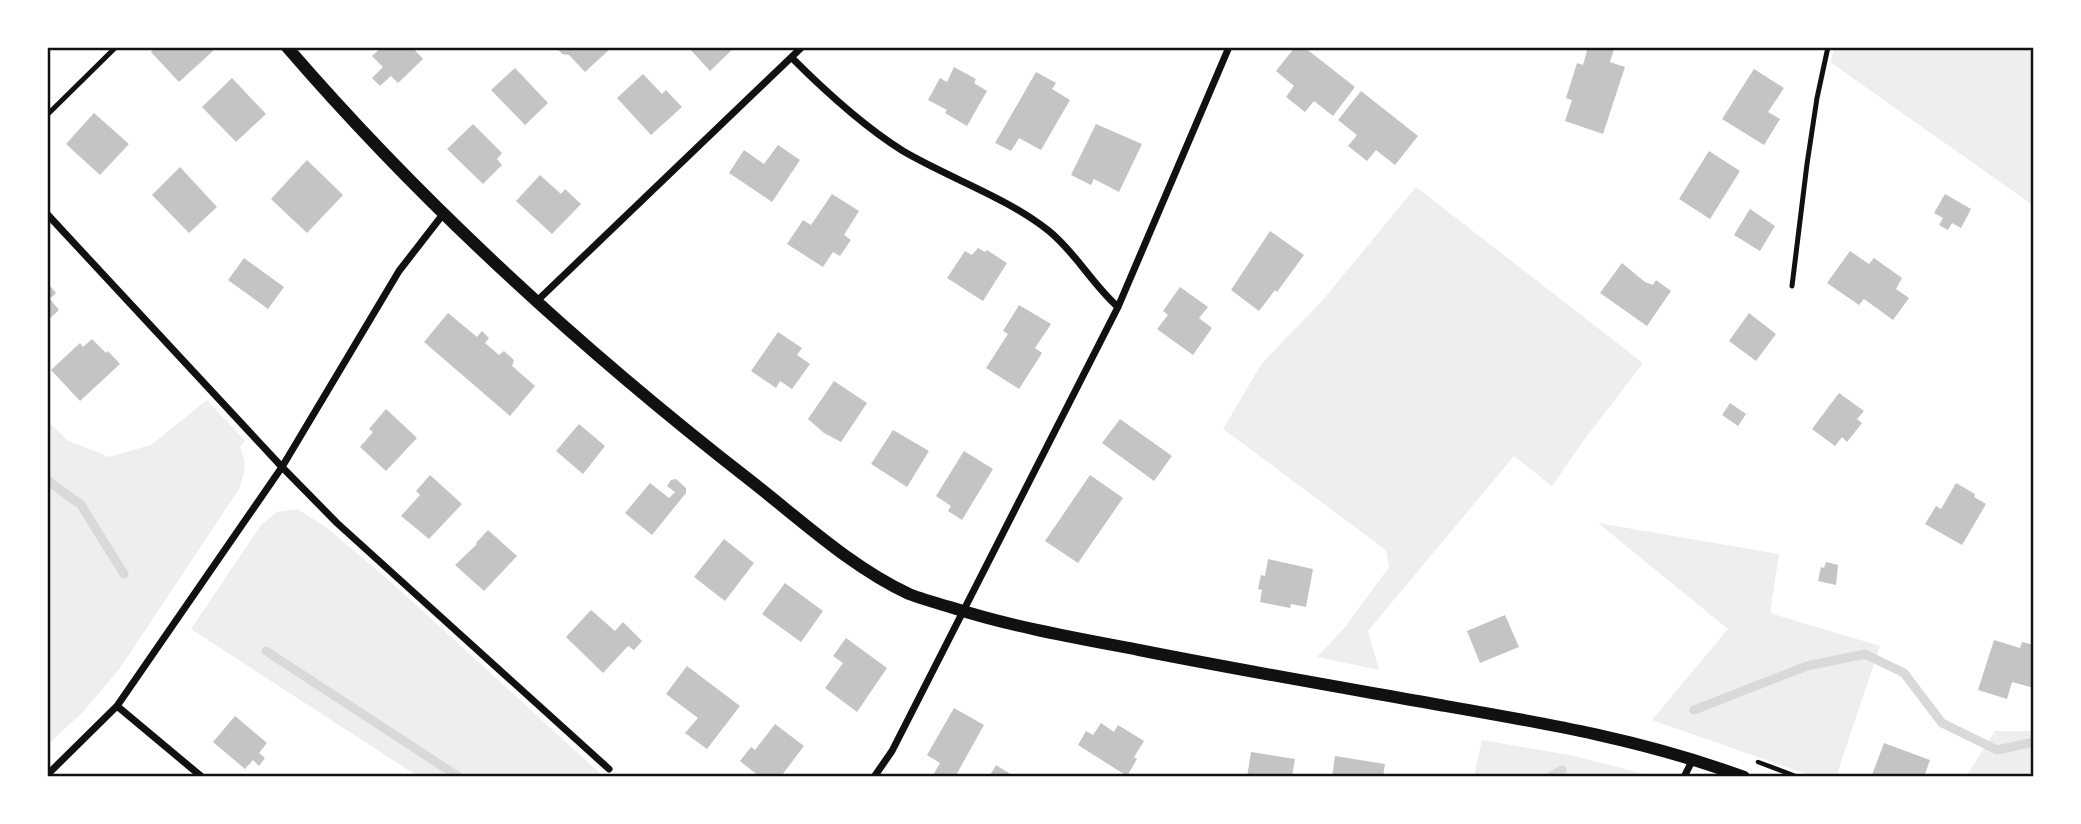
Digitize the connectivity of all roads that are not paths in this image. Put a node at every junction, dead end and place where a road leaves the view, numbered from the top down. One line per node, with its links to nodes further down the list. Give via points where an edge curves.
1 (116, 47): 7 (lane)
2 (287, 47): 8 (street, via 349,120)
3 (802, 47): 6 (street)
4 (1229, 47): 12 (street)
5 (1828, 47): 10 (lane)
6 (792, 58): 11 (street); 12 (street, via 884,138 1050,232)
7 (47, 115)
8 (444, 213): 11 (street); 13 (street, via 399,271)
9 (47, 214): 13 (street)
10 (1792, 286)
11 (538, 300): 14 (street, via 703,443 869,571 911,594)
12 (1118, 307): 14 (street)
13 (282, 467): 15 (street); 17 (street, via 337,523)
14 (963, 611): 16 (street, via 1011,625 1216,665 1590,732); 19 (street)
15 (117, 706): 18 (street); 20 (street)
16 (1693, 758): 21 (street); 22 (street)
17 (609, 769)
18 (47, 775)
19 (876, 776)
20 (202, 777)
21 (1684, 777)
22 (1744, 777)

